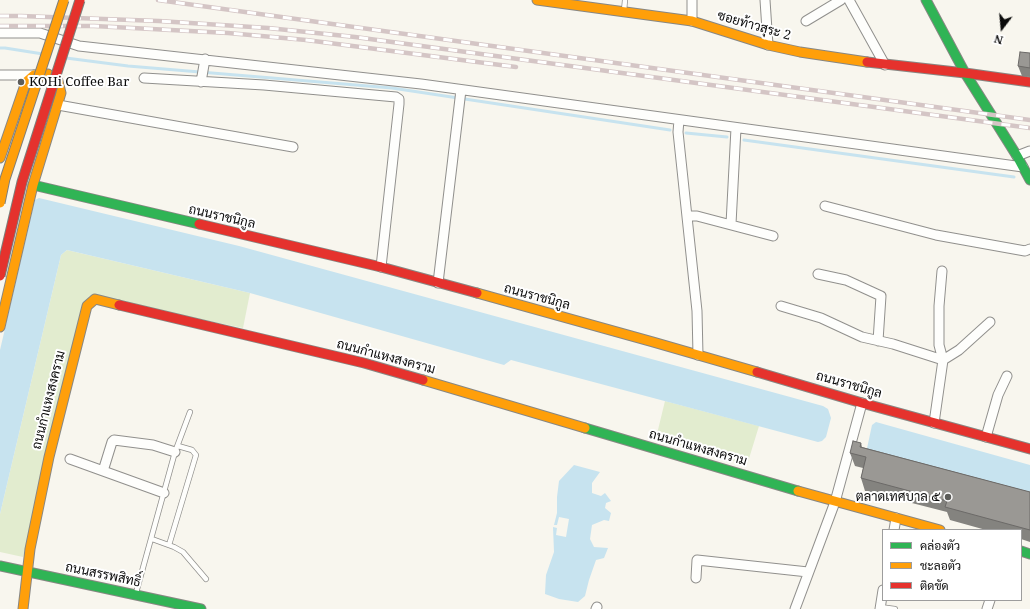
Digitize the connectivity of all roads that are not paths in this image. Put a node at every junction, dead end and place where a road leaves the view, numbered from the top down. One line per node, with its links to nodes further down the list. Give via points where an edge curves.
1 (64, 0): 35 (street, bridge, via 5,179)
2 (80, 0): 44 (street, bridge, via 22,182)
3 (537, 0): 4 (street, ซอยท้าวสุระ 2)
4 (542, 0): 11 (street, ซอยท้าวสุระ 2)
5 (625, 0): 11 (lane)
6 (692, 0): 12 (street)
7 (766, 0): 15 (street)
8 (841, 0): 13 (street)
9 (849, 0): 17 (street)
10 (926, 0): 18 (street)
11 (624, 12): 12 (street, ซอยท้าวสุระ 2)
12 (692, 21): 15 (street, ซอยท้าวสุระ 2)
13 (806, 21)
14 (0, 33): 16 (street, via 40,33 80,46)
15 (768, 45): 17 (street, ซอยท้าวสุระ 2)
16 (205, 63): 22 (street); 24 (street)
17 (885, 65): 18 (street, ซอยท้าวสุระ 2)
18 (965, 73): 23 (street, ซอยท้าวสุระ 2); 30 (street)
19 (34, 74): 20 (street); 25 (street, via 48,74 58,81 61,93); 31 (street, via 26,82)
20 (0, 75)
21 (144, 78): 22 (street)
22 (201, 79): 41 (street, via 382,95 399,99)
23 (1030, 82)
24 (461, 95): 26 (street); 45 (street)
25 (58, 105): 28 (street); 34 (street)
26 (679, 120): 27 (street); 37 (street)
27 (736, 128): 32 (street); 38 (street)
28 (293, 147)
29 (1030, 151): 30 (street)
30 (1017, 156): 32 (street)
31 (0, 158)
32 (1023, 167): 33 (street)
33 (1030, 180)
34 (33, 185): 41 (street, ถนนราชนิกูล); 48 (street)
35 (0, 203)
36 (825, 206): 40 (street, via 936,235 1026,251)
37 (687, 216): 38 (street); 50 (street, via 697,312)
38 (731, 224): 39 (street)
39 (773, 236)
40 (1030, 249)
41 (381, 267): 45 (street, ถนนราชนิกูล)
42 (942, 270): 51 (street, via 939,345)
43 (818, 274): 49 (street, via 846,280 881,296)
44 (0, 276)
45 (438, 283): 50 (street, ถนนราชนิกูล)
46 (781, 306): 49 (street, via 821,318 862,337)
47 (990, 322): 51 (street, via 959,350)
48 (0, 327)
49 (878, 341): 51 (street)
50 (698, 355): 53 (street, ถนนราชนิกูล)
51 (943, 360): 55 (street)
52 (1007, 376): 56 (street, via 998,395)
53 (862, 403): 55 (street, ถนนราชนิกูล); 62 (street)
54 (190, 412): 57 (lane)
55 (934, 422): 56 (street, ถนนราชนิกูล)
56 (986, 437): 58 (street, ถนนราชนิกูล)
57 (177, 449): 60 (street, via 114,440); 61 (lane); 67 (lane, via 192,450 196,455)
58 (1030, 449)
59 (70, 459): 60 (street)
60 (103, 471): 61 (street)
61 (164, 492): 66 (lane)
62 (835, 502): 63 (street, ถนนกำแหงสงคราม); 69 (street, ถนนกำแหงสงคราม, via 364,363 95,299 87,306 49,457 30,549); 70 (street)
63 (896, 518): 64 (street); 65 (street, ถนนกำแหงสงคราม)
64 (894, 529)
65 (936, 529)
66 (152, 539): 67 (lane); 73 (lane)
67 (169, 545): 72 (lane, via 183,552)
68 (0, 566): 69 (street, ถนนสรรพสิทธิ์)
69 (28, 572): 73 (street, ถนนสรรพสิทธิ์); 76 (street)
70 (808, 572): 71 (street, via 697,560); 78 (street)
71 (696, 578)
72 (206, 579)
73 (135, 595): 77 (street, ถนนสรรพสิทธิ์)
74 (882, 596): 75 (street)
75 (880, 608): 79 (lane)
76 (23, 609)
77 (201, 609)
78 (795, 609)
79 (895, 609)

